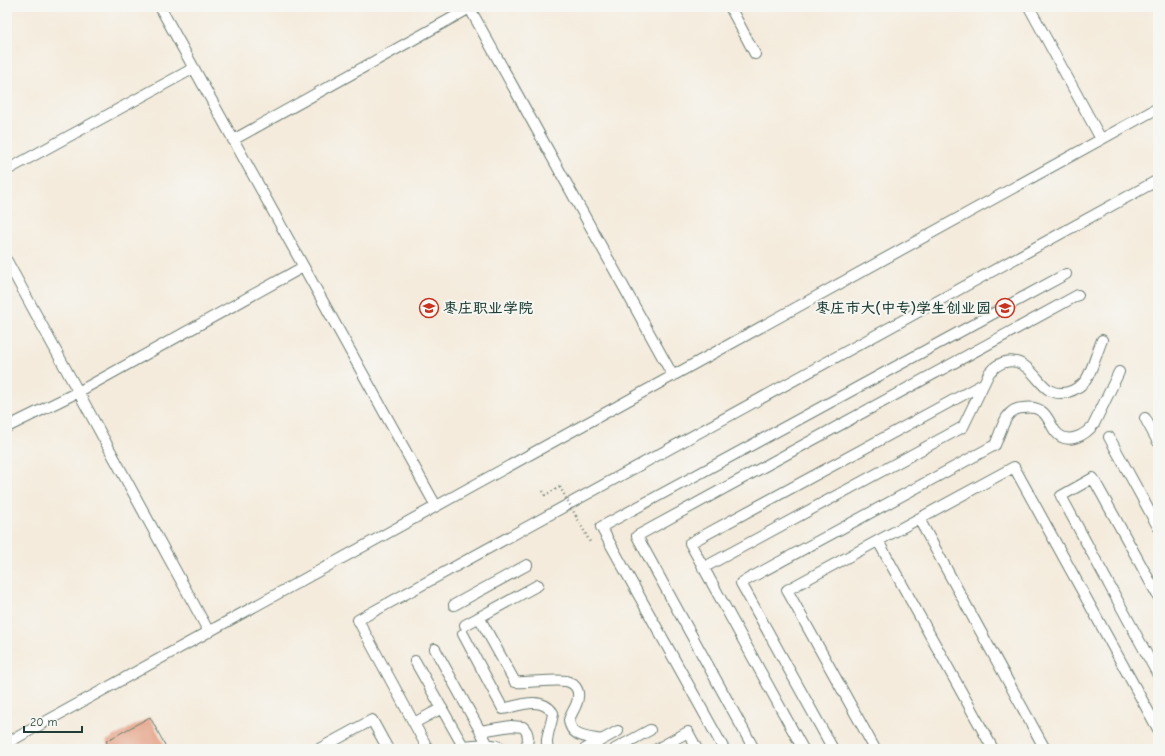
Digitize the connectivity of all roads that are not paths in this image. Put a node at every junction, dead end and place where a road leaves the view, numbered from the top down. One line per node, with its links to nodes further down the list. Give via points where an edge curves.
1 (160, 7): 6 (lane)
2 (730, 7): 5 (lane)
3 (1028, 7): 8 (lane)
4 (470, 8): 9 (lane); 18 (lane)
5 (755, 54)
6 (194, 68): 9 (lane); 10 (lane)
7 (1158, 108): 8 (lane)
8 (1101, 139): 18 (lane)
9 (233, 140): 13 (lane)
10 (7, 170)
11 (1158, 180): 40 (lane, via 358,620)
12 (7, 261): 20 (lane)
13 (303, 267): 20 (lane); 25 (lane)
14 (1066, 274): 58 (lane, via 601,527)
15 (1078, 296): 59 (lane, via 637,536)
16 (1102, 340): 19 (lane, via 1086,378 1077,388 1070,391 1062,393 1049,390 1026,367 1012,362 1000,363 994,367)
17 (1119, 372): 61 (lane, via 1094,424 1084,434 1077,437 1062,437 1041,411 1034,408 1018,408 1006,418 995,445 741,583)
18 (673, 376): 25 (lane)
19 (983, 384): 30 (lane, via 963,427); 30 (lane, via 690,543)
20 (78, 392): 22 (lane); 35 (lane)
21 (1145, 418): 24 (lane)
22 (7, 427)
23 (1109, 437): 27 (lane)
24 (1158, 442)
25 (436, 506): 35 (lane)
26 (919, 519): 28 (lane); 41 (lane, via 1014,467); 64 (lane)
27 (1158, 527)
28 (878, 541): 62 (lane, via 787,590); 63 (lane)
29 (527, 565): 33 (lane)
30 (703, 568): 60 (lane)
31 (538, 585): 34 (lane)
32 (1158, 596): 38 (lane, via 1093,478 1061,496)
33 (454, 605)
34 (479, 617): 45 (lane, via 515,682 571,683 578,694 569,720 571,730); 54 (lane, via 464,630 504,709 534,703 550,708 553,713 547,740)
35 (209, 632): 46 (lane)
36 (435, 649): 43 (lane)
37 (416, 661): 39 (lane)
38 (1158, 675)
39 (442, 708): 40 (lane); 47 (lane, via 463,746)
40 (414, 723): 51 (lane)
41 (1158, 729)
42 (650, 730): 56 (lane)
43 (480, 731): 47 (lane); 53 (lane, via 511,726 523,727 528,733)
44 (618, 731): 45 (lane)
45 (602, 740): 55 (lane)
46 (7, 743)
47 (488, 745): 52 (lane)
48 (659, 748): 57 (lane, via 688,732)
49 (319, 749): 50 (lane, via 372,720)
50 (388, 749)
51 (428, 749)
52 (504, 749)
53 (526, 749)
54 (548, 749)
55 (585, 749)
56 (615, 749)
57 (697, 749)
58 (724, 749)
59 (754, 749)
60 (803, 749)
61 (833, 749)
62 (875, 749)
63 (993, 749)
64 (1045, 749)

